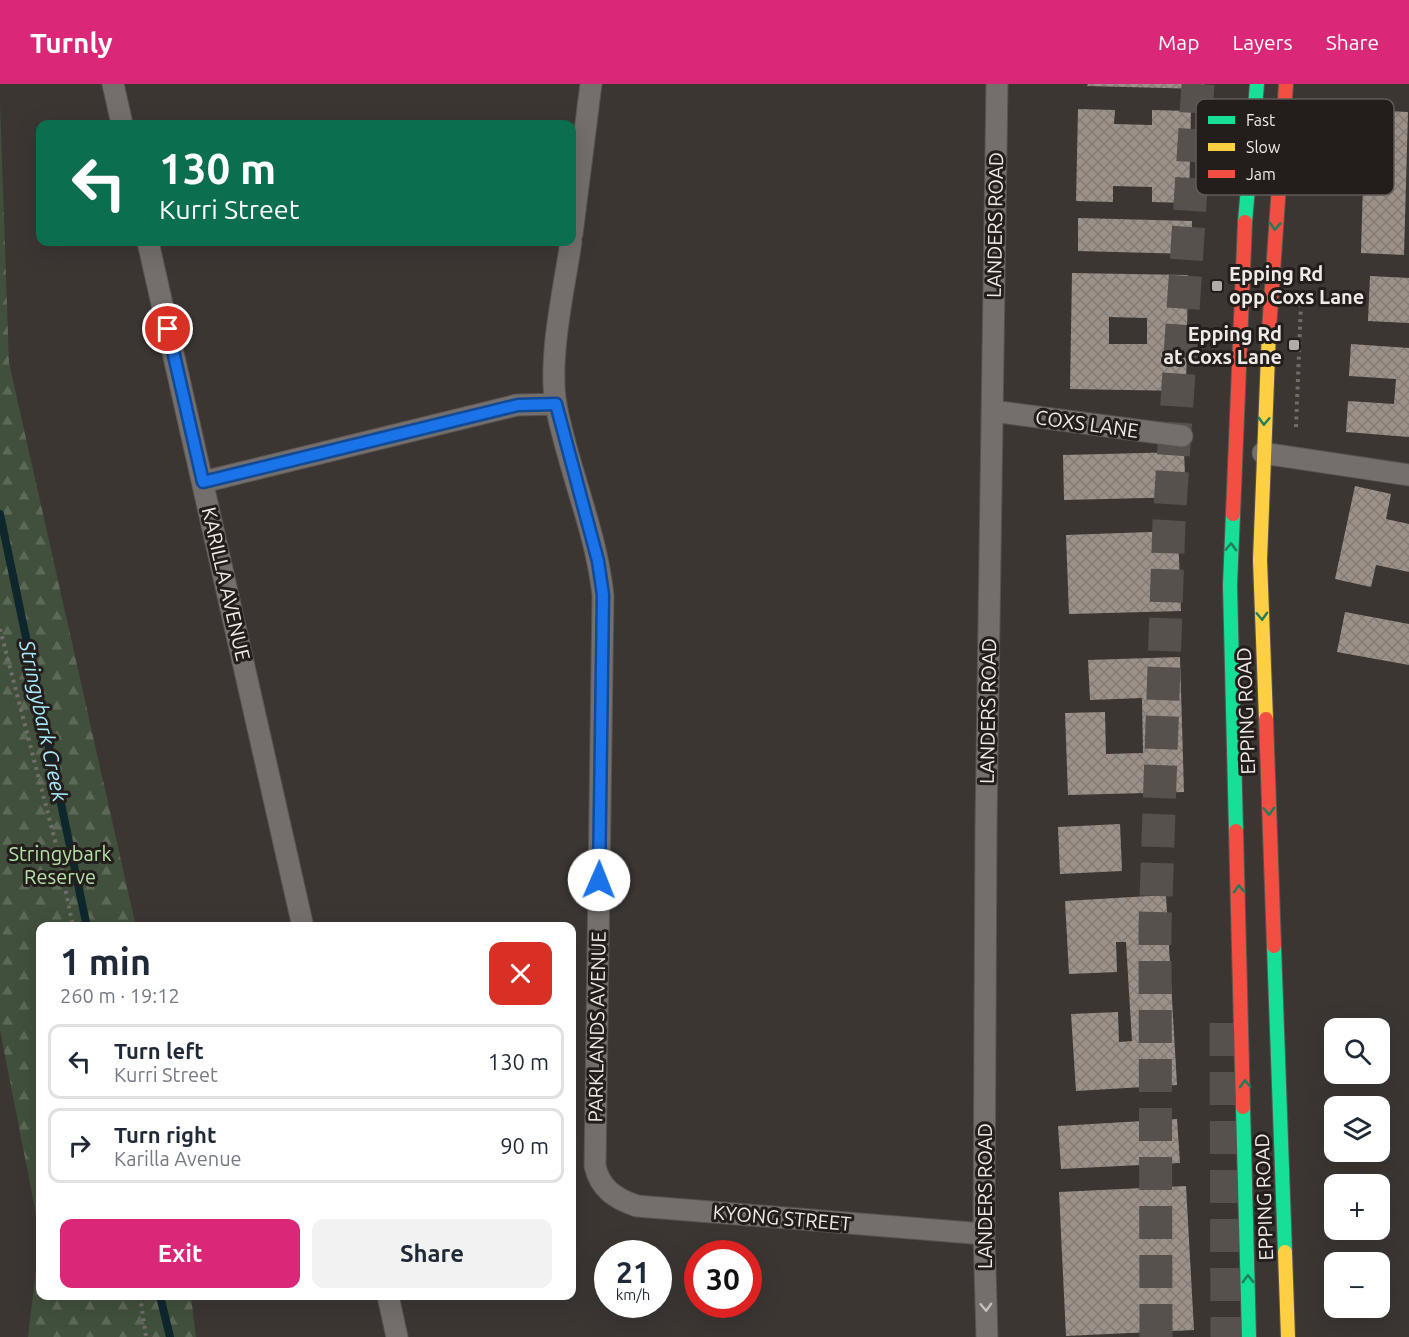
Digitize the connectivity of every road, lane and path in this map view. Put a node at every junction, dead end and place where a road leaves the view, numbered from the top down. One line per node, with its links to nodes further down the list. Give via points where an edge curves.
1 (113, 84): 8 (street)
2 (591, 84): 11 (street)
3 (997, 84): 16 (street, LANDERS ROAD)
4 (1257, 84): 6 (main road, EPPING ROAD, one-way to 4)
5 (1286, 84): 7 (main road, EPPING ROAD, one-way to 7)
6 (1256, 99)
7 (1285, 99)
8 (121, 120)
9 (1247, 195): 32 (main road, EPPING ROAD, one-way to 9, via 1230,585)
10 (1277, 195): 19 (main road, EPPING ROAD, one-way to 19)
11 (576, 202)
12 (149, 246): 21 (street, KARILLA AVENUE)
13 (570, 246): 15 (street, PARKLANDS AVENUE, via 554,369)
14 (1302, 315): 17 (path)
15 (556, 404): 21 (street, via 518,405); 25 (street, PARKLANDS AVENUE, via 598,561 603,595)
16 (993, 411): 18 (street, COXS LANE); 26 (street, LANDERS ROAD)
17 (1299, 414)
18 (1182, 436)
19 (1263, 453): 20 (street); 33 (main road, EPPING ROAD, one-way to 33, via 1260,560)
20 (1409, 475)
21 (203, 482): 24 (street, KARILLA AVENUE)
22 (0, 629): 23 (path, via 58,852)
23 (72, 922)
24 (302, 922)
25 (596, 1171): 26 (street, KYONG STREET, via 600,1182 613,1195 637,1206)
26 (984, 1234): 31 (street, LANDERS ROAD, one-way to 31)
27 (141, 1300): 29 (path)
28 (389, 1300): 30 (street)
29 (146, 1337)
30 (398, 1337)
31 (987, 1337)
32 (1249, 1337)
33 (1288, 1337)

